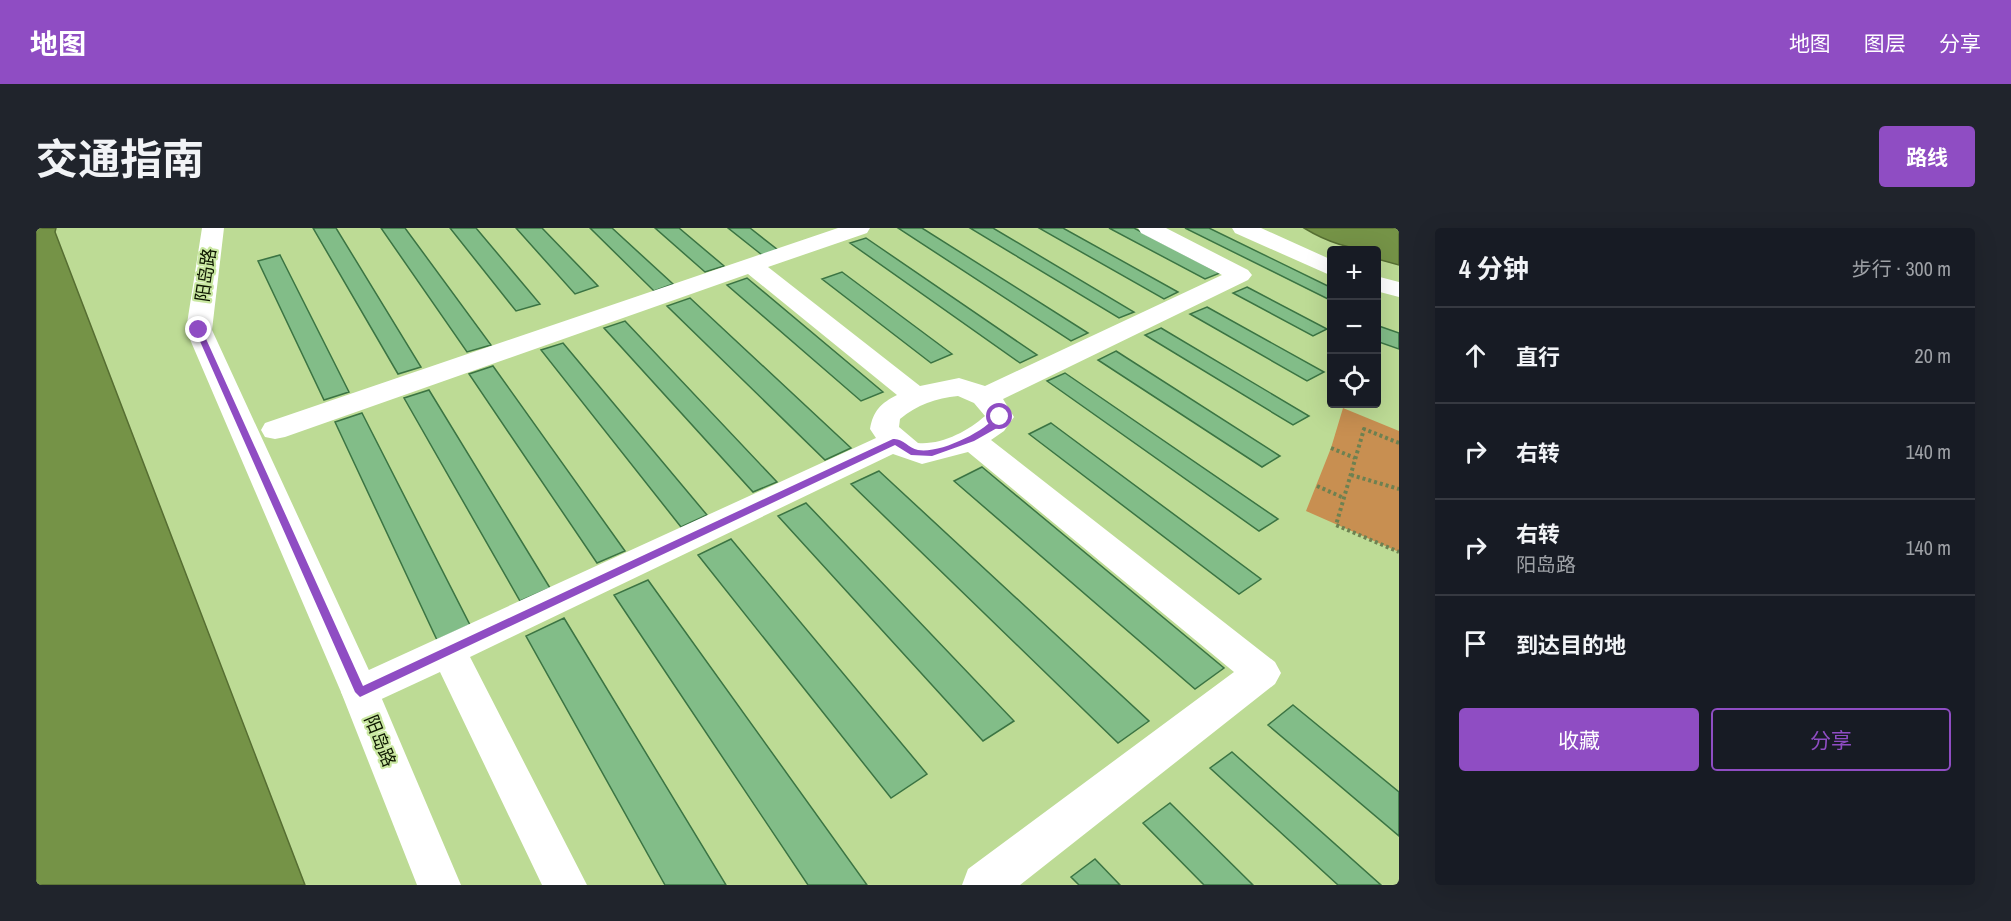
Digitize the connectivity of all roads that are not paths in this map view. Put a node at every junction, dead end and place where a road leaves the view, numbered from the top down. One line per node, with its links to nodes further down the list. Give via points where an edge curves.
1 (213, 228): 15 (street, 阳岛路, via 199,330)
2 (860, 228): 5 (street, via 795,241)
3 (1149, 228): 10 (street, via 1240,275)
4 (1243, 228): 6 (street)
5 (751, 266): 9 (street); 11 (street)
6 (1327, 266)
7 (1381, 284): 8 (street)
8 (1399, 290)
9 (916, 396): 10 (street, via 959,387); 13 (street, via 886,416 884,429)
10 (985, 397): 12 (street, via 1000,417 994,426)
11 (275, 430)
12 (971, 439): 13 (street, via 932,453 914,453); 18 (street, via 1262,673)
13 (896, 441): 14 (street)
14 (448, 651): 15 (street); 17 (street)
15 (360, 692): 16 (street, 阳岛路)
16 (439, 885)
17 (565, 885)
18 (984, 885)

